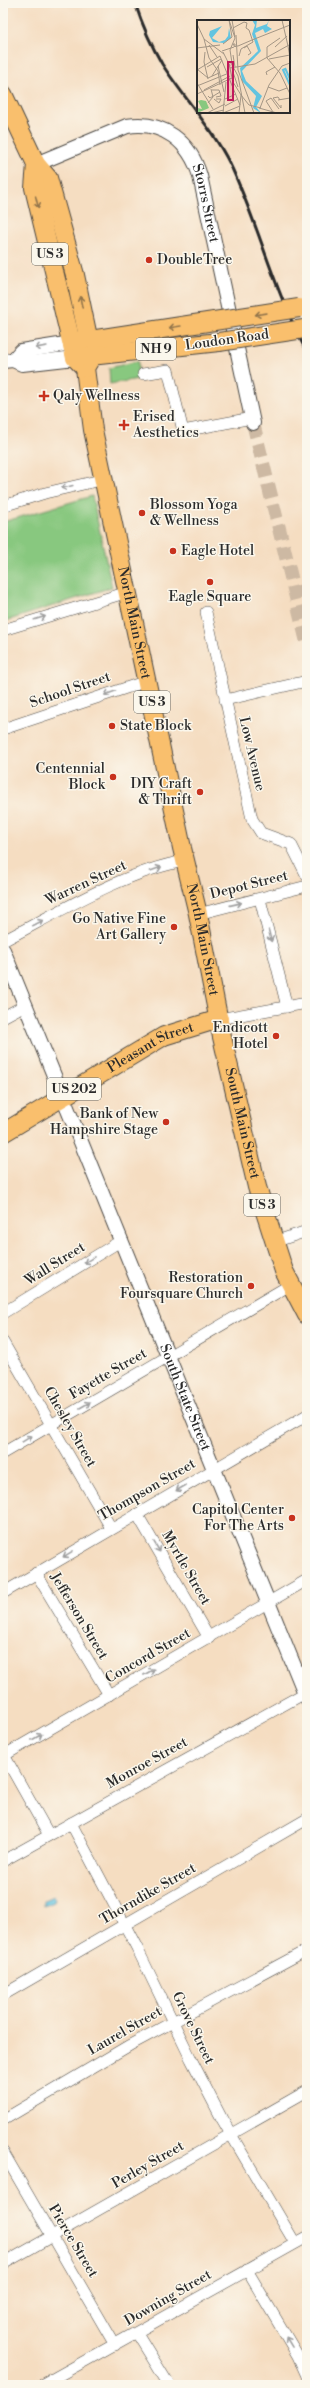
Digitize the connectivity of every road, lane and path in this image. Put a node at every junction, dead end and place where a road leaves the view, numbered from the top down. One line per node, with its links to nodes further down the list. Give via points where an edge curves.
1 (3, 94): 2 (main road, North Main Street / US 3)
2 (8, 115): 3 (main road, North Main Street / US 3)
3 (36, 164): 6 (main road, North Main Street / US 3, via 34,188); 9 (street, Storrs Street, via 127,126 138,124 169,132 185,146 192,155 200,176)
4 (303, 308): 6 (main road, Loudon Road / NH 9, one-way to 6, bridge, via 214,321)
5 (305, 329): 6 (main road, Loudon Road / NH 9, bridge, via 219,342)
6 (83, 353): 7 (street, via 22,351); 10 (main road, North Main Street / US 3, via 93,430)
7 (8, 360)
8 (143, 374): 9 (street, via 168,370 183,431)
9 (252, 420)
10 (105, 479): 11 (street, one-way to 11); 12 (main road, North Main Street / US 3)
11 (3, 506)
12 (128, 592): 14 (street, one-way to 12); 16 (main road, North Main Street / US 3)
13 (206, 612): 17 (street, Low Avenue)
14 (3, 630)
15 (307, 680): 17 (street)
16 (147, 681): 18 (street, School Street, one-way to 18); 19 (main road, North Main Street / US 3)
17 (225, 700): 20 (street, Low Avenue, via 252,819 261,833 291,844)
18 (3, 729)
19 (185, 861): 23 (main road, North Main Street / US 3); 24 (street, Warren Street, one-way to 19, via 127,879 171,863)
20 (307, 876)
21 (307, 886): 22 (street, Depot Street)
22 (260, 899): 23 (street, Depot Street, one-way to 22); 28 (street, one-way to 28)
23 (198, 914): 30 (main road, North Main Street / US 3)
24 (3, 940)
25 (3, 950): 27 (street, South State Street)
26 (307, 1003): 28 (street)
27 (25, 1006): 29 (street); 31 (street, South State Street)
28 (287, 1007): 30 (street)
29 (3, 1017)
30 (219, 1019): 31 (main road, Pleasant Street / US 202, via 164,1036); 35 (main road, South Main Street / US 3, via 257,1187)
31 (64, 1096): 32 (main road, Pleasant Street / US 202); 34 (street, South State Street)
32 (3, 1133)
33 (307, 1231): 35 (street)
34 (122, 1240): 37 (street, Wall Street, one-way to 37); 40 (street, South State Street)
35 (274, 1242): 36 (main road, South Main Street / US 3)
36 (290, 1285): 38 (main road, South Main Street / US 3); 40 (street, Fayette Street)
37 (3, 1313)
38 (307, 1315)
39 (3, 1342): 42 (street, Chesley Street)
40 (168, 1356): 42 (street, Fayette Street, one-way to 40); 44 (street, South State Street)
41 (307, 1415): 44 (street, Thompson Street)
42 (51, 1424): 43 (street, Fayette Street, one-way to 42); 46 (street, Chesley Street)
43 (3, 1453)
44 (214, 1469): 45 (street, Thompson Street, one-way to 45); 50 (street, South State Street)
45 (137, 1514): 46 (street, Thompson Street); 51 (street, Myrtle Street, one-way to 51)
46 (111, 1528): 47 (street, Thompson Street, one-way to 47)
47 (36, 1573): 49 (street, Thompson Street); 52 (street, Jefferson Street)
48 (307, 1580): 50 (street, Concord Street)
49 (3, 1592)
50 (268, 1603): 51 (street, Concord Street); 53 (street, South State Street)
51 (209, 1638): 52 (street, Concord Street, one-way to 51)
52 (109, 1695): 54 (street, Concord Street, one-way to 52)
53 (306, 1695): 56 (street, Monroe Street)
54 (4, 1756): 57 (street)
55 (307, 1819): 59 (street, Thorndike Street)
56 (71, 1823): 57 (street, Monroe Street); 59 (street, Grove Street)
57 (49, 1835): 58 (street, Monroe Street)
58 (3, 1861)
59 (124, 1925): 61 (street, Thorndike Street); 62 (street, Grove Street)
60 (307, 1950): 62 (street, Laurel Street)
61 (3, 1995)
62 (173, 2021): 64 (street, Laurel Street); 65 (street, Grove Street)
63 (307, 2091): 65 (street, Perley Street)
64 (3, 2120)
65 (232, 2134): 67 (street, Perley Street); 69 (street, Grove Street)
66 (3, 2152): 67 (street, Pierce Street)
67 (52, 2236): 70 (street, Perley Street); 73 (street, Pierce Street)
68 (307, 2237): 69 (street, Downing Street)
69 (296, 2243): 71 (street, Downing Street)
70 (3, 2264)
71 (247, 2270): 72 (street, Downing Street); 74 (street, one-way to 71, via 298,2356)
72 (137, 2333): 73 (street, Downing Street); 76 (street)
73 (115, 2345): 75 (street, Downing Street)
74 (307, 2376)
75 (42, 2385)
76 (169, 2385)

